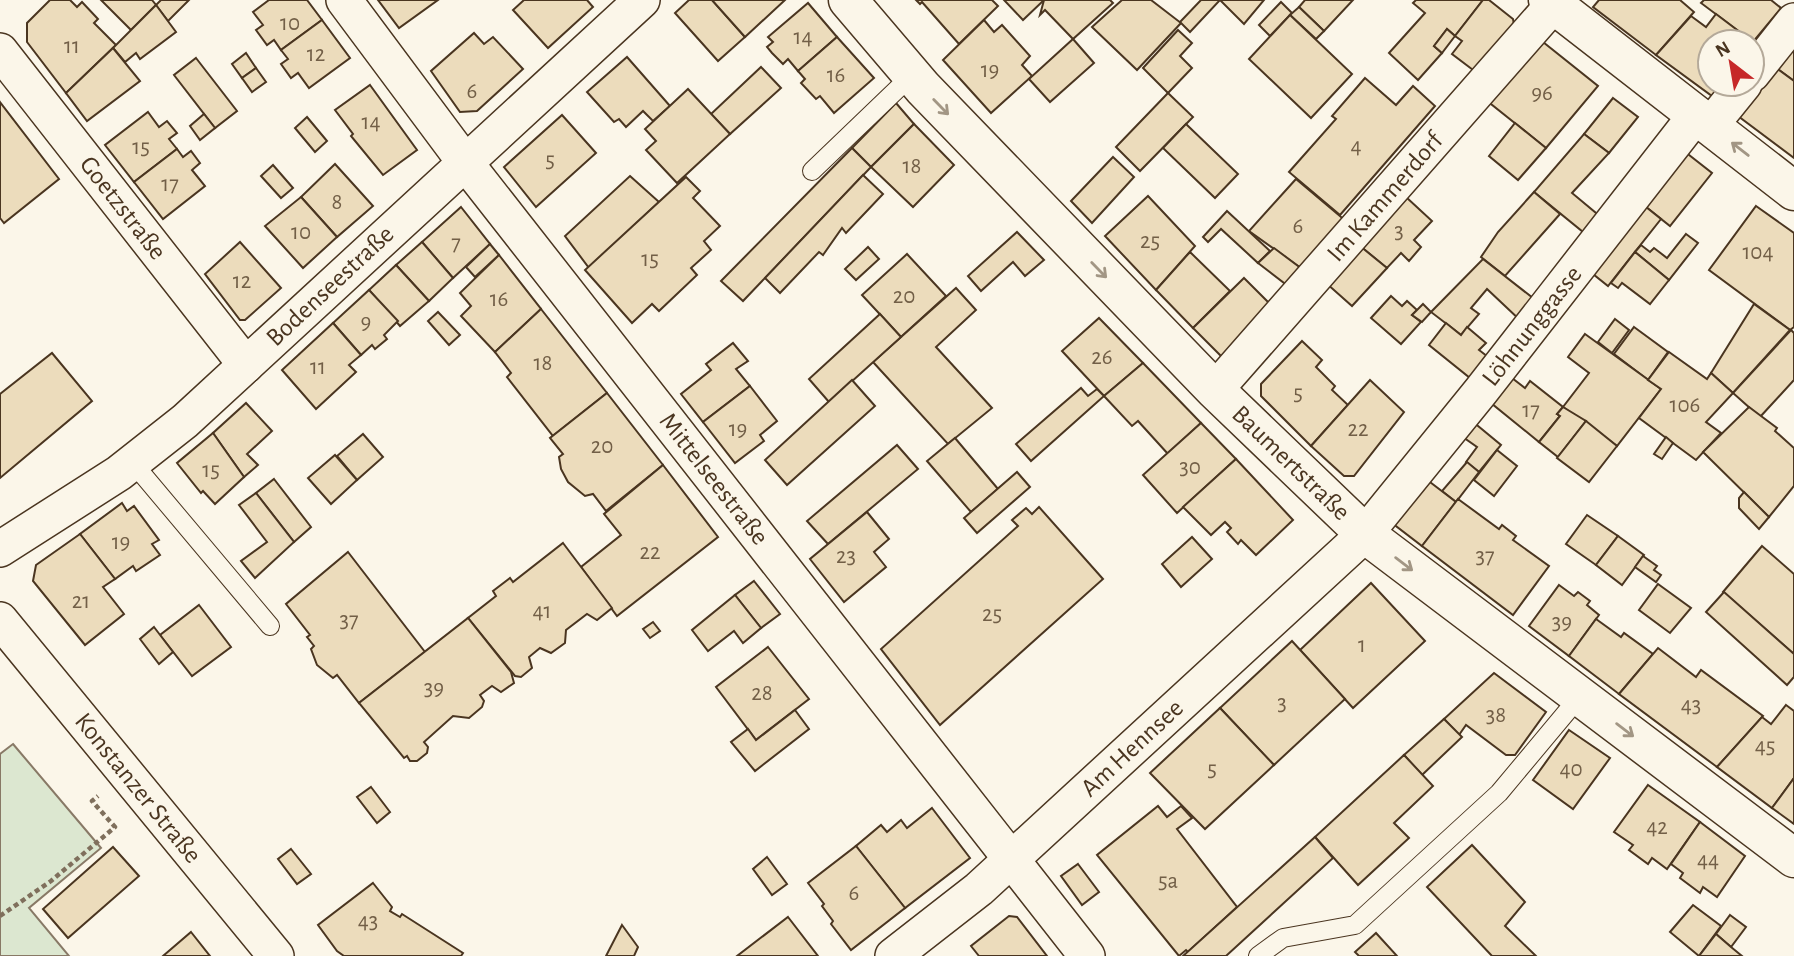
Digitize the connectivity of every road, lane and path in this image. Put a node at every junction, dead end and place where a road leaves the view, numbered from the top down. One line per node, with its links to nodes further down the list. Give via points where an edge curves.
1 (344, 0): 11 (street, Mittelseestraße)
2 (642, 0): 11 (street, Bodenseestraße)
3 (848, 0): 8 (street, Baumertstraße)
4 (1551, 2): 10 (street); 15 (street, Im Kammerdorf)
5 (1794, 21): 7 (street)
6 (0, 51): 14 (street, Goetzstraße)
7 (1766, 56)
8 (912, 75): 12 (lane); 15 (street, Baumertstraße, one-way to 15)
9 (1728, 98): 10 (street, Löhnunggasse)
10 (1703, 121): 13 (street, one-way to 10); 17 (street, Löhnunggasse)
11 (464, 161): 14 (street, Bodenseestraße); 24 (street, Mittelseestraße)
12 (812, 171)
13 (1794, 191)
14 (246, 365): 16 (street, Bodenseestraße)
15 (1215, 390): 17 (street, Baumertstraße)
16 (132, 463): 18 (street, Bodenseestraße); 20 (lane)
17 (1365, 534): 21 (street, Baumertstraße, one-way to 21); 24 (street, Am Hennsee)
18 (0, 549)
19 (0, 620): 22 (street, Konstanzer Straße)
20 (271, 626)
21 (1580, 696): 23 (street, Baumertstraße, one-way to 23); 29 (lane, via 1499,793 1355,925 1283,938)
22 (127, 774): 25 (path, via 92,801 115,827 51,881); 26 (street, Konstanzer Straße)
23 (1794, 858)
24 (1012, 859): 27 (street, Am Hennsee); 28 (street, Mittelseestraße)
25 (0, 916)
26 (276, 956)
27 (893, 956)
28 (1087, 956)
29 (1258, 956)

